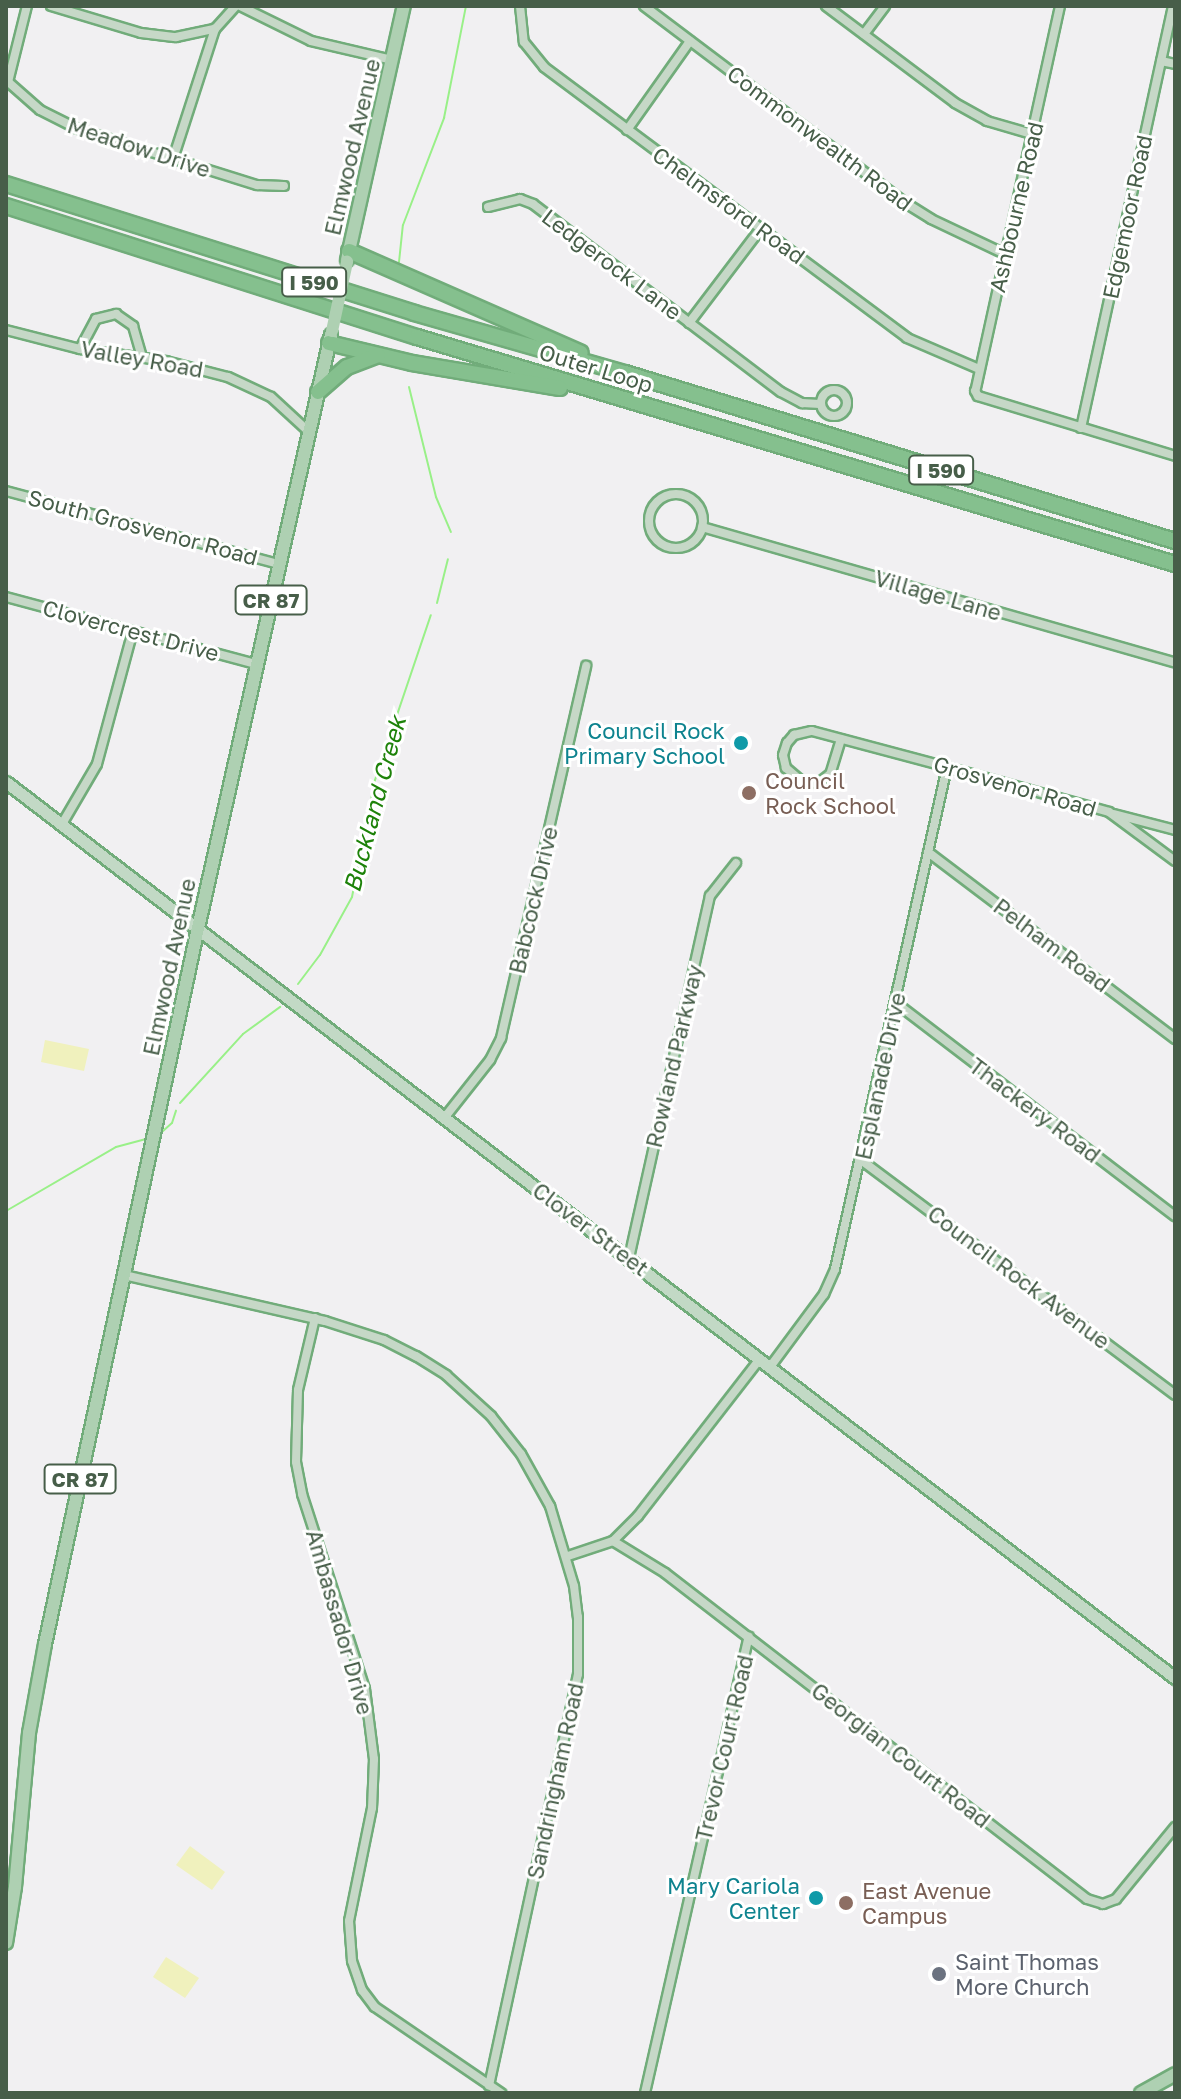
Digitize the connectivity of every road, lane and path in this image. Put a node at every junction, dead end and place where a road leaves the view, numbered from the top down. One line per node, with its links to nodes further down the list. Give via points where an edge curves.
1 (27, 6): 17 (street)
2 (51, 6): 11 (street, via 160,36 193,36)
3 (238, 6): 11 (street); 14 (street, via 311,41)
4 (404, 6): 14 (main road, Elmwood Avenue / CR 87)
5 (520, 6): 18 (street, Chelmsford Road, via 521,36 532,55)
6 (644, 6): 13 (street, Commonwealth Road)
7 (826, 6): 12 (street)
8 (885, 6): 12 (street)
9 (1060, 6): 19 (street, Ashbourne Road)
10 (1173, 6): 15 (street, Edgemoor Road)
11 (215, 29): 20 (street)
12 (864, 34): 19 (street, via 955,103 987,121)
13 (690, 41): 18 (street); 26 (street, Commonwealth Road, via 904,202)
14 (392, 60): 27 (main road, Elmwood Avenue / CR 87)
15 (1161, 61): 16 (street); 39 (street, Edgemoor Road)
16 (1175, 64)
17 (7, 81): 20 (street, Meadow Drive, via 50,116)
18 (627, 130): 25 (street, Chelmsford Road)
19 (1032, 134): 26 (street, Ashbourne Road)
20 (173, 159): 22 (street, Meadow Drive, via 257,185)
21 (6, 184): 35 (highway, Outer Loop / I 590, via 414,313)
22 (284, 186)
23 (6, 206): 37 (highway, Outer Loop / I 590)
24 (488, 207): 28 (street, Ledgerock Lane, via 520,199 533,204)
25 (761, 228): 28 (street, Ledgerock Lane); 34 (street, Chelmsford Road, via 907,338)
26 (1005, 254): 34 (street, Ashbourne Road)
27 (348, 257): 30 (main road, Elmwood Avenue / CR 87, bridge); 35 (highway)
28 (689, 323): 38 (street, Ledgerock Lane, via 781,392 802,403)
29 (6, 330): 31 (street, Valley Road)
30 (330, 337): 32 (highway); 36 (main road, Elmwood Avenue / CR 87)
31 (80, 349): 33 (street, Valley Road); 33 (street, via 96,319 116,314 133,326)
32 (378, 355): 36 (highway, via 347,367); 37 (highway)
33 (142, 358): 40 (street, Valley Road, via 204,369 251,386)
34 (979, 369): 39 (street, via 976,394)
35 (625, 373): 44 (highway, Outer Loop / I 590)
36 (318, 392): 40 (main road, Elmwood Avenue / CR 87)
37 (623, 399): 46 (highway, Outer Loop / I 590)
38 (820, 404)
39 (1081, 428): 41 (street)
40 (309, 432): 45 (main road, Elmwood Avenue / CR 87)
41 (1175, 456)
42 (6, 491): 45 (street, South Grosvenor Road)
43 (702, 527): 43 (street, via 701,510 681,494 657,501 649,517 652,535 666,546 684,547); 49 (street, Village Lane)
44 (1175, 541)
45 (279, 564): 50 (main road, Elmwood Avenue / CR 87)
46 (1175, 564)
47 (6, 597): 48 (street, Clovercrest Drive)
48 (133, 631): 50 (street, Clovercrest Drive); 56 (street, via 97,764)
49 (1175, 663)
50 (256, 664): 61 (main road, Elmwood Avenue / CR 87)
51 (586, 666): 64 (street, Babcock Drive, via 501,1038)
52 (841, 739): 52 (street, Grosvenor Road, via 812,731 794,735 783,755 786,768 805,784 820,782 830,774); 53 (street, Grosvenor Road)
53 (947, 767): 55 (street, Grosvenor Road); 58 (street, Esplanade Drive)
54 (6, 782): 56 (main road, Clover Street)
55 (1109, 812): 57 (street); 59 (street, Grosvenor Road)
56 (62, 824): 61 (main road, Clover Street)
57 (1175, 830)
58 (928, 852): 62 (street, Esplanade Drive); 63 (street, Pelham Road)
59 (1175, 861)
60 (736, 863): 67 (street, Rowland Parkway, via 710,896)
61 (198, 928): 64 (main road, Clover Street); 68 (main road, Elmwood Avenue / CR 87)
62 (896, 1003): 65 (street, Esplanade Drive); 66 (street, Thackery Road)
63 (1175, 1039)
64 (445, 1117): 67 (main road, Clover Street)
65 (861, 1160): 70 (street, Esplanade Drive, via 824,1294); 71 (street, Council Rock Avenue)
66 (1175, 1216)
67 (629, 1258): 70 (main road, Clover Street)
68 (124, 1275): 69 (street, Sandringham Road); 77 (main road, Elmwood Avenue / CR 87, via 36,1692)
69 (315, 1318): 73 (street, Sandringham Road, via 402,1348 474,1399 533,1472); 80 (street, Ambassador Drive, via 298,1390 296,1462 365,1689 374,1759 372,1808 349,1921 352,1961 362,1990 375,2007)
70 (765, 1363): 72 (street, Esplanade Drive); 75 (main road, Clover Street)
71 (1175, 1395)
72 (613, 1541): 73 (street, Esplanade Drive); 74 (street, Georgian Court Road)
73 (568, 1556): 80 (street, Sandringham Road, via 578,1617 573,1705)
74 (749, 1637): 76 (street, Georgian Court Road, via 1096,1903 1109,1903 1122,1893); 82 (street, Trevor Court Road)
75 (1175, 1678)
76 (1175, 1827)
77 (8, 1922): 78 (main road, Elmwood Avenue / CR 87)
78 (6, 1943)
79 (1175, 2074): 83 (main road)
80 (489, 2085): 81 (street, Ambassador Drive)
81 (501, 2093)
82 (645, 2093)
83 (1141, 2093)

